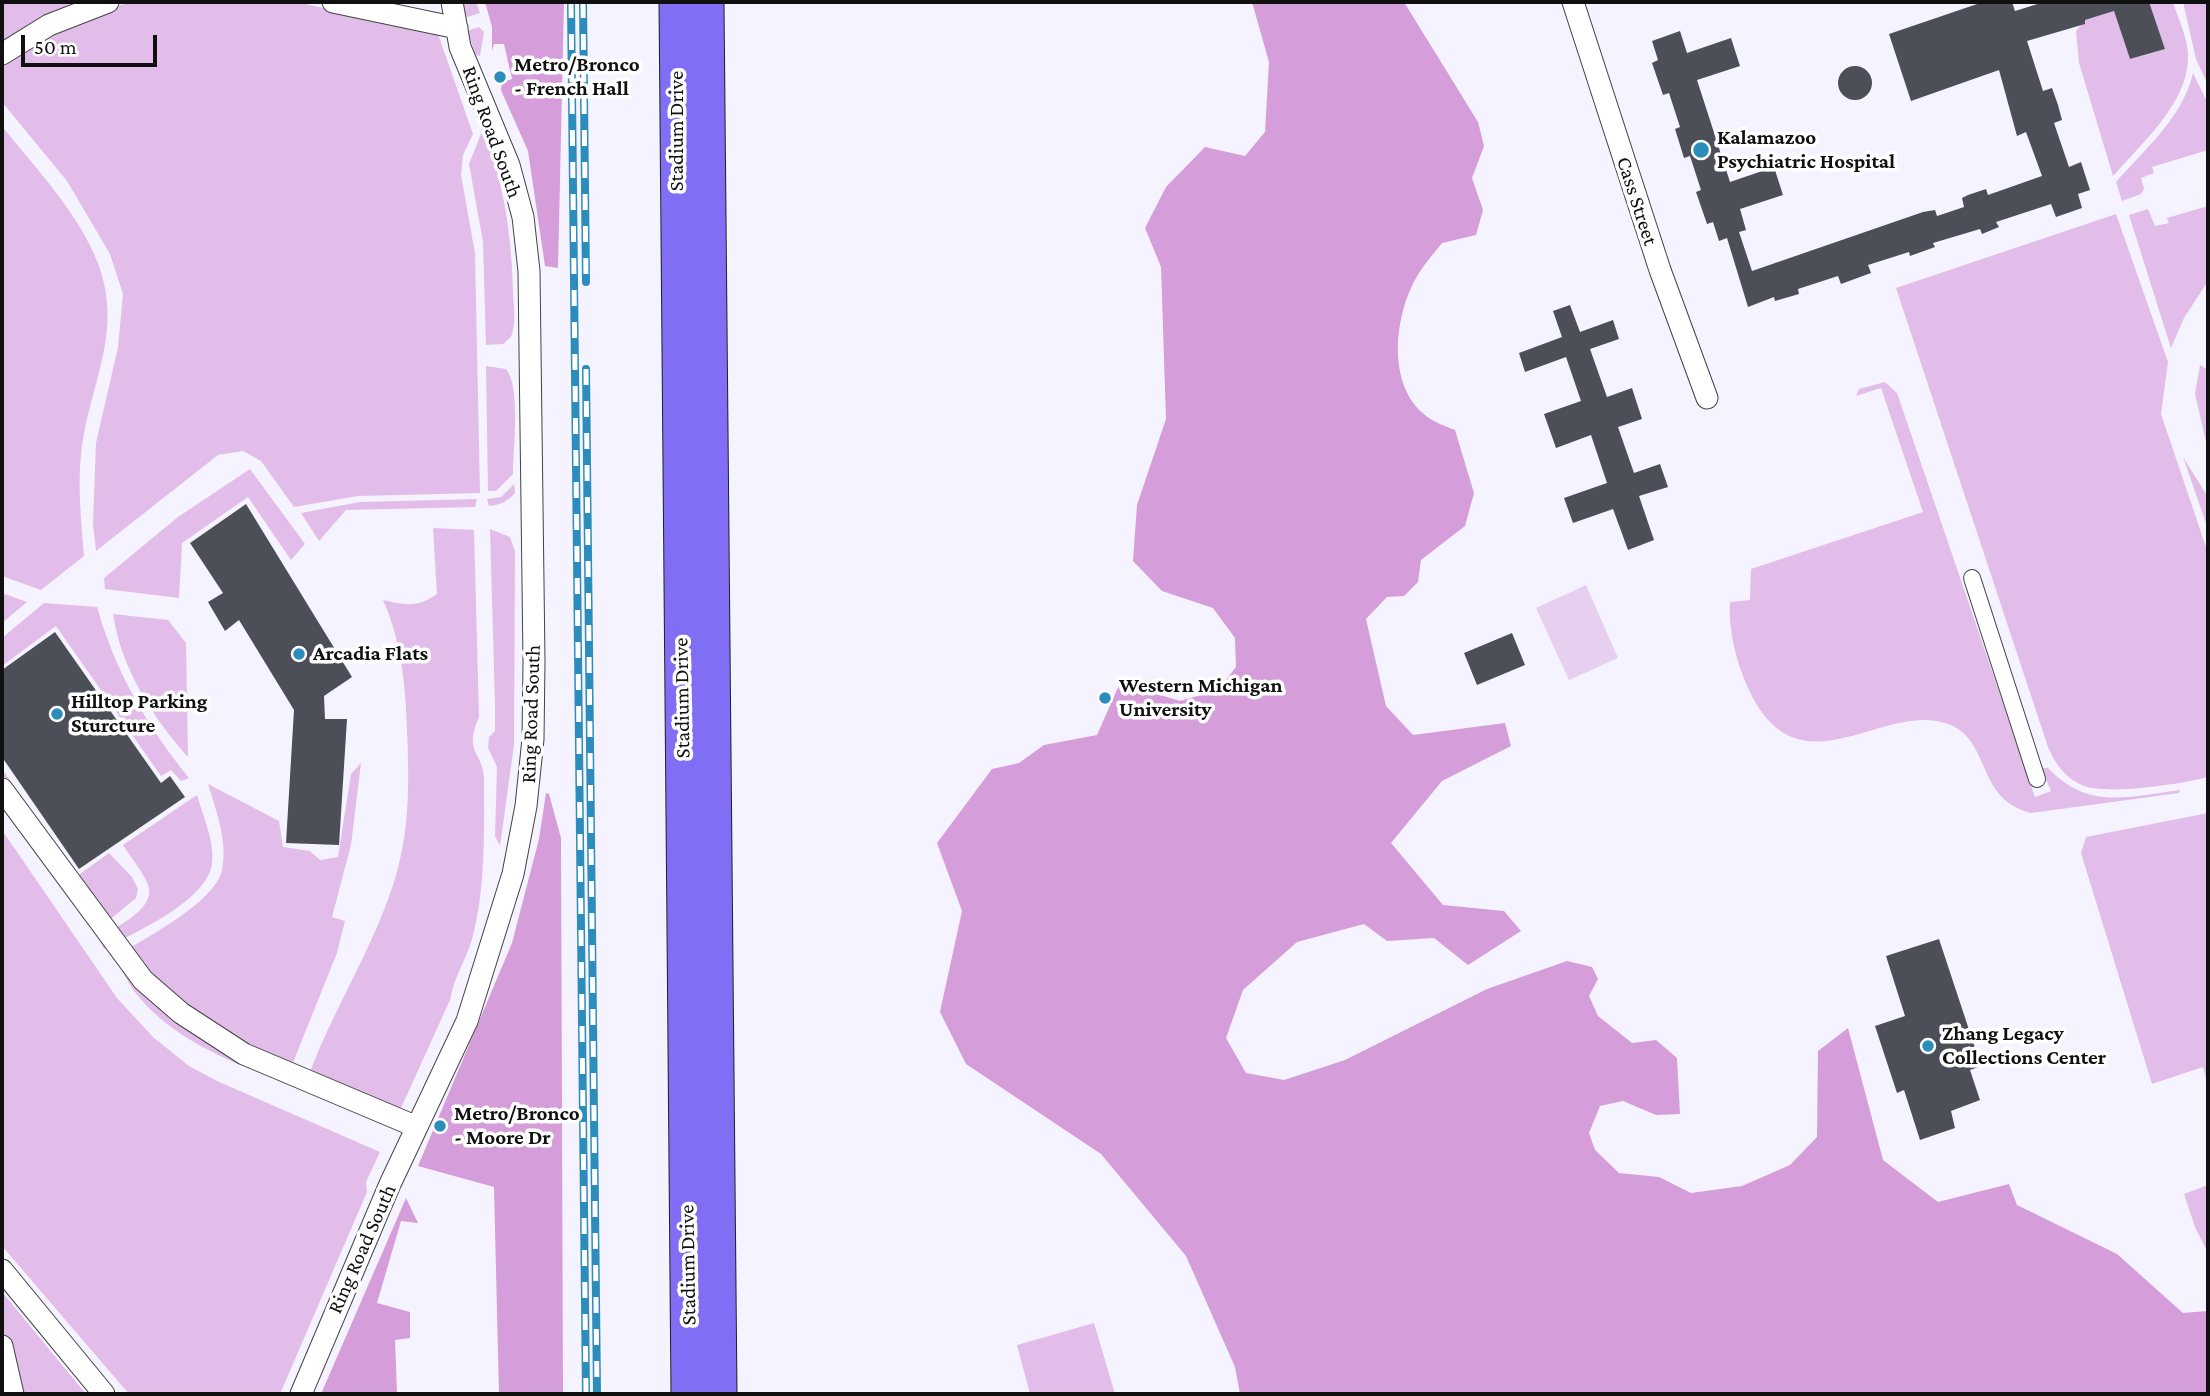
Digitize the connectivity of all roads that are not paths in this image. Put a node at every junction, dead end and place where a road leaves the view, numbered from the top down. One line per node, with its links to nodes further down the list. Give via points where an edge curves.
1 (108, 2): 8 (street, via 49,25)
2 (333, 2): 7 (street)
3 (452, 2): 7 (street, Ring Road South)
4 (677, 2): 19 (main road, Stadium Drive)
5 (706, 2): 20 (main road, Stadium Drive)
6 (1573, 2): 9 (street, Cass Street)
7 (457, 28): 13 (street, Ring Road South, via 460,47 509,165 523,217 529,271 533,738 526,806 499,928 467,1021)
8 (2, 54)
9 (1707, 398)
10 (1972, 578): 11 (street)
11 (2038, 779)
12 (2, 789): 13 (street, via 143,980 181,1013 244,1054)
13 (417, 1128): 18 (street, Ring Road South)
14 (2, 1270): 17 (street)
15 (2, 1346): 16 (street)
16 (13, 1394)
17 (104, 1394)
18 (301, 1394)
19 (689, 1394)
20 (719, 1394)

